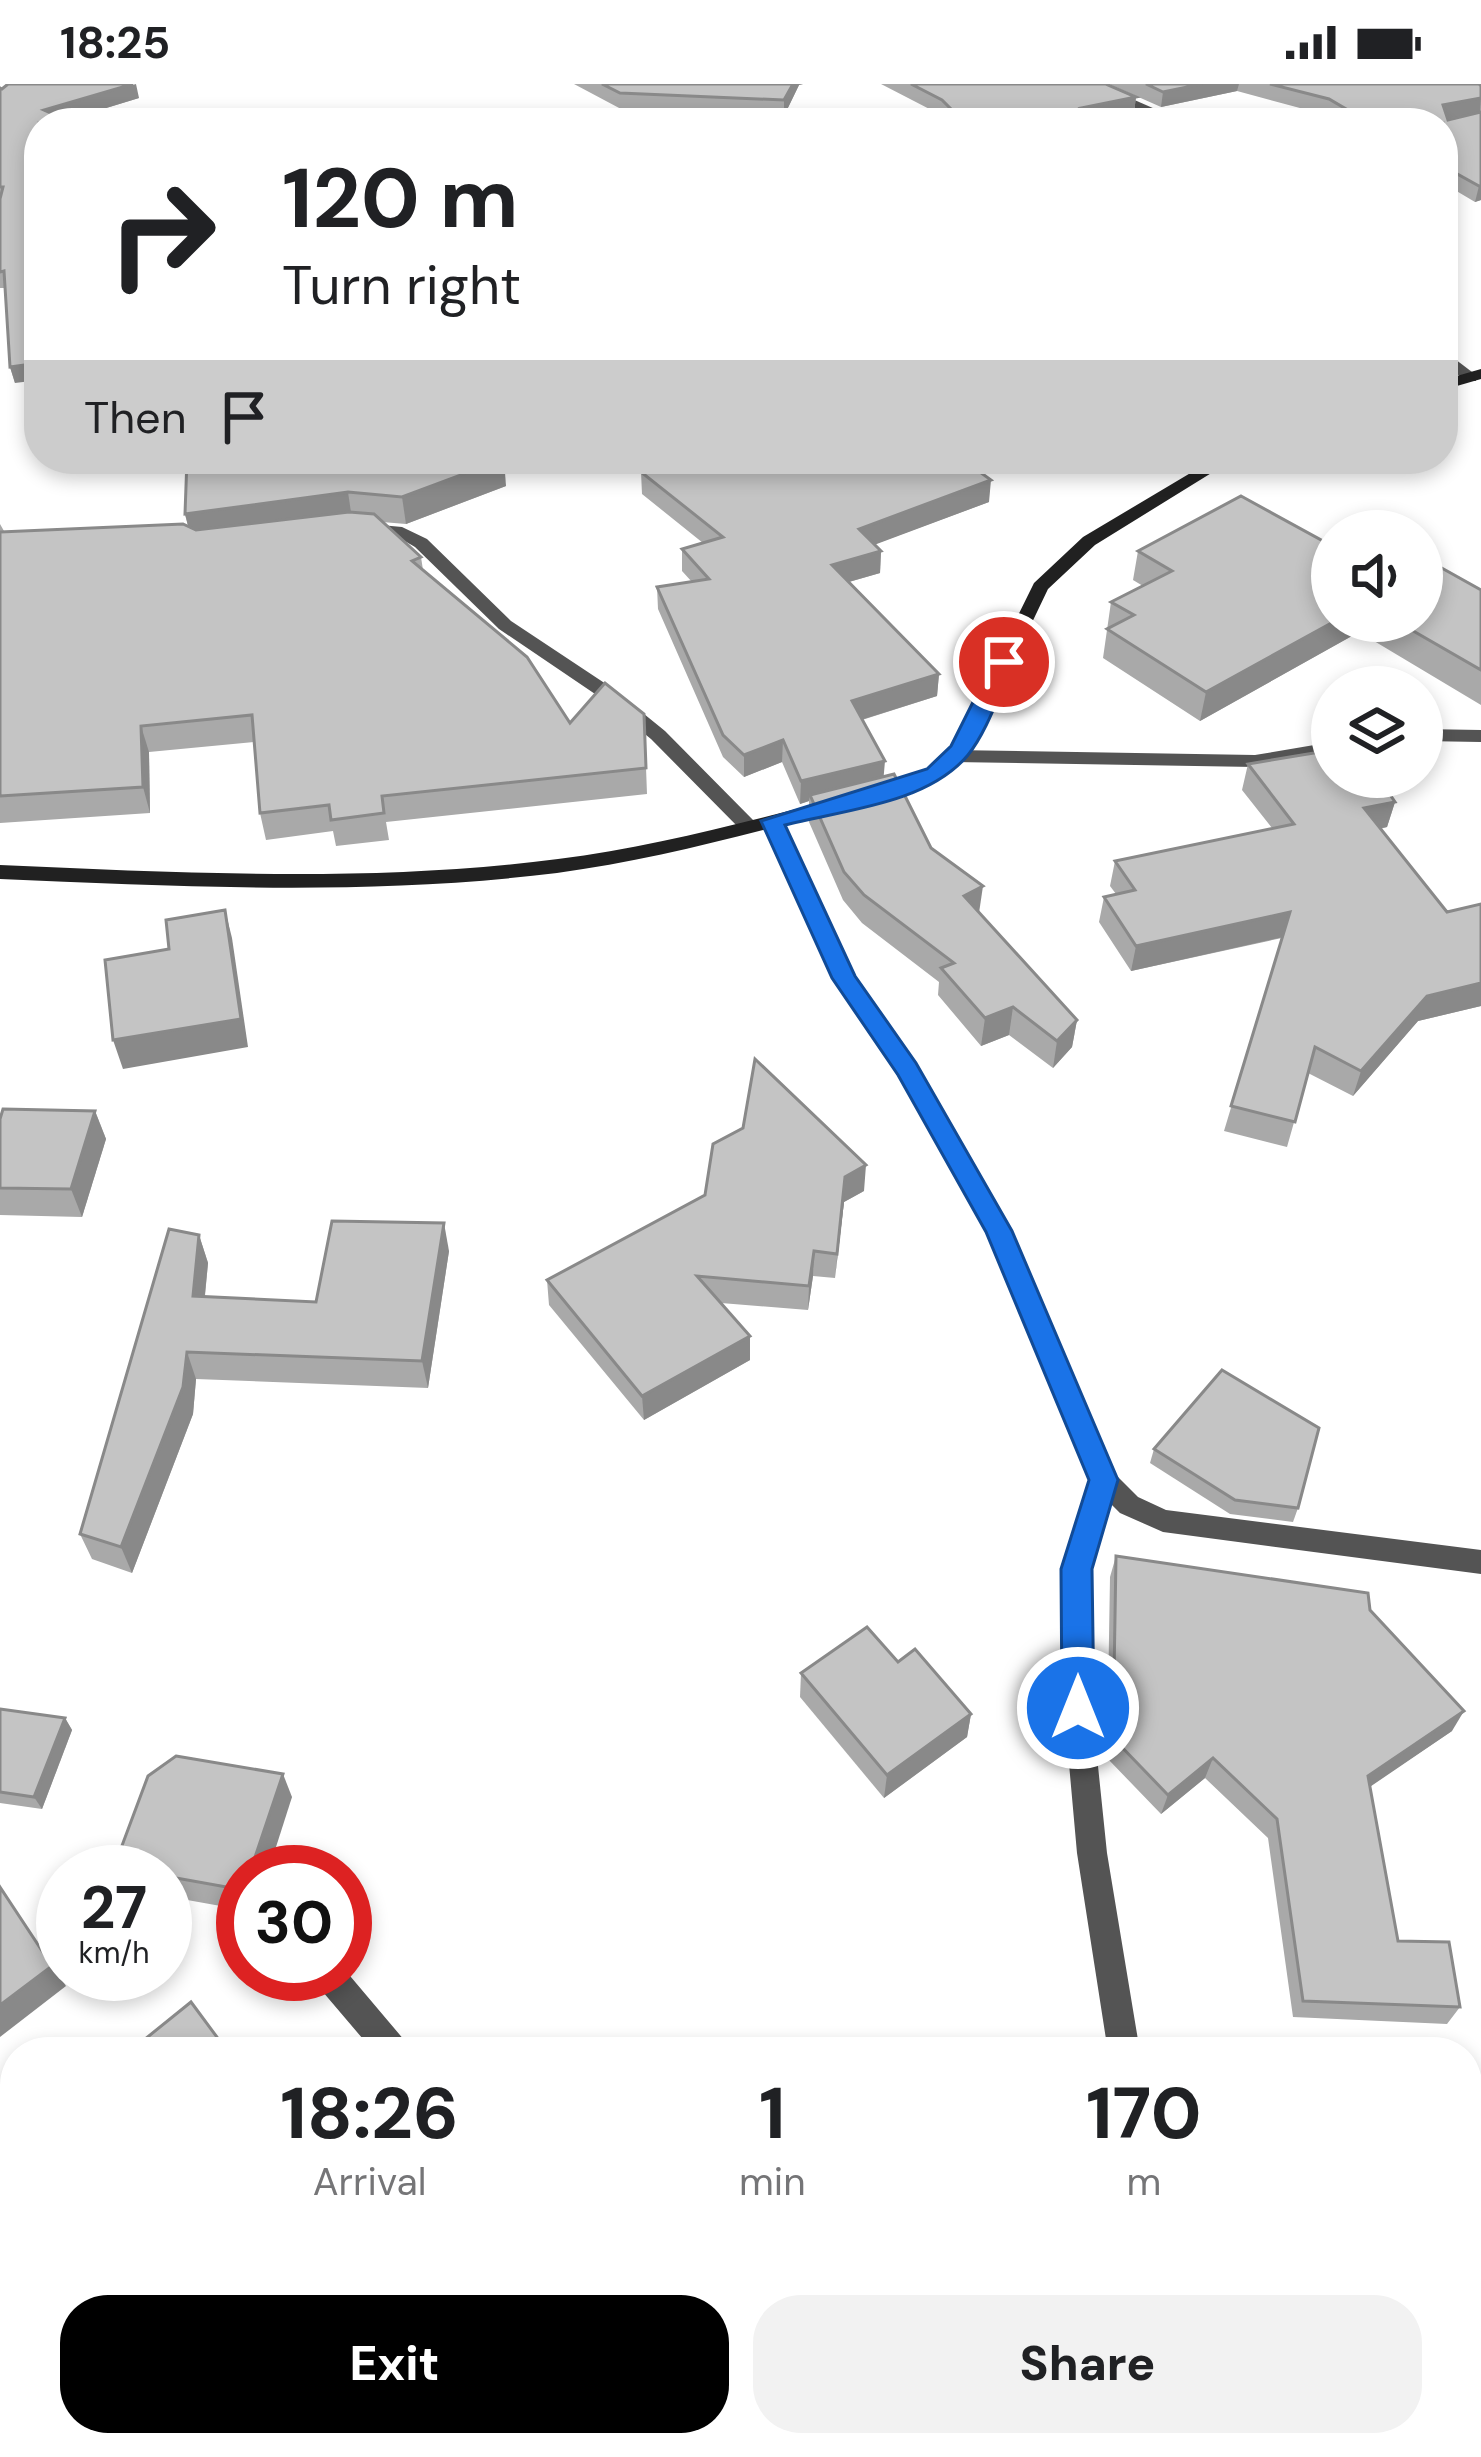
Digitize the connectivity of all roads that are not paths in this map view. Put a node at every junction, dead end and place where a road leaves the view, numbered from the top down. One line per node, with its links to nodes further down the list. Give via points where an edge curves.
1 (1087, 84): 2 (street)
2 (1144, 108)
3 (1201, 474): 8 (street, via 1089,541 1040,587)
4 (333, 530): 9 (street, via 402,532 421,543 505,625 605,692)
5 (1443, 735): 6 (street)
6 (1481, 736)
7 (1311, 752): 8 (street, via 1255,761)
8 (953, 756): 9 (street, via 894,790)
9 (761, 824): 10 (street, via 561,865 441,876 259,882); 11 (street, via 844,978 999,1231)
10 (0, 872)
11 (1104, 1480): 12 (street, via 1163,1521); 15 (street, via 1077,1569 1078,1708)
12 (1481, 1562)
13 (351, 2001): 14 (street)
14 (381, 2037)
15 (1122, 2037)

